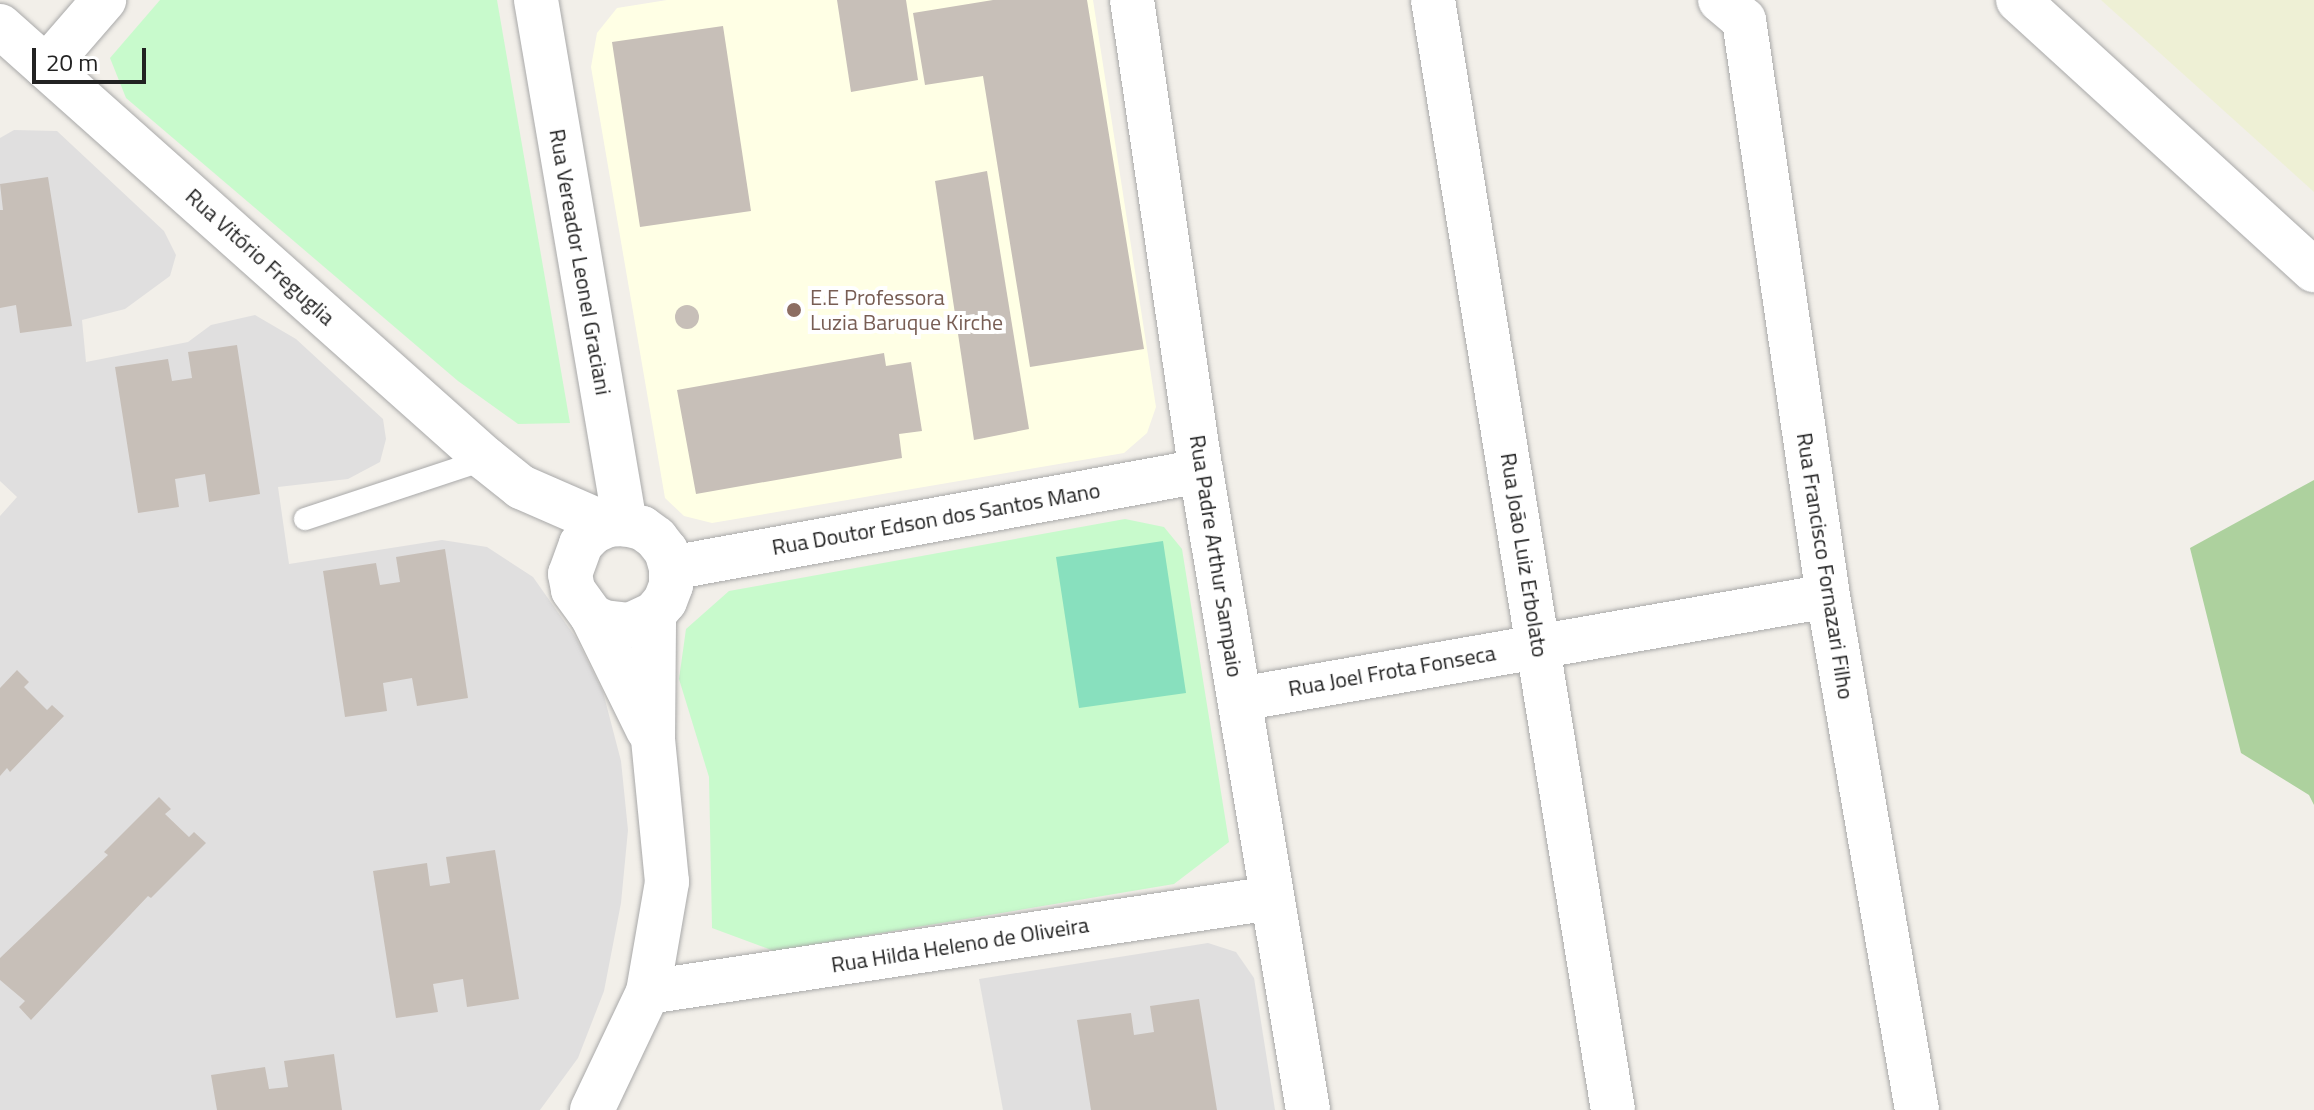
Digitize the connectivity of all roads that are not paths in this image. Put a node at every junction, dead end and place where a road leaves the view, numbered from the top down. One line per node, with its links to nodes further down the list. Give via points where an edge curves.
1 (104, 0): 8 (street)
2 (536, 0): 14 (street, Rua Vereador Leonel Graciani)
3 (1132, 0): 11 (street, Rua Padre Arthur Sampaio)
4 (1433, 0): 20 (street, Rua João Luiz Erbolato)
5 (2018, 0): 9 (street)
6 (1732, 10): 17 (street, Rua Francisco Fornazari Filho)
7 (0, 26): 8 (street, Rua Vitório Freguglia)
8 (46, 67): 10 (street, Rua Vitório Freguglia)
9 (2314, 270)
10 (486, 459): 12 (street, Rua Vitório Freguglia); 13 (lane)
11 (1201, 471): 15 (street, Rua Doutor Edson dos Santos Mano); 21 (street, Rua Padre Arthur Sampaio)
12 (521, 487): 14 (street, Rua Vitório Freguglia); 16 (street, Rua Vitório Freguglia)
13 (305, 519)
14 (616, 525): 15 (street, via 642,528 656,538); 16 (street, via 581,544)
15 (671, 568): 18 (street, via 671,585)
16 (570, 574): 19 (street, via 576,597)
17 (1828, 596): 20 (street, Rua Joel Frota Fonseca); 28 (street, Rua Francisco Fornazari Filho)
18 (654, 614): 19 (street, via 630,625); 22 (street)
19 (592, 616): 22 (street)
20 (1539, 644): 21 (street, Rua Joel Frota Fonseca); 27 (street, Rua João Luiz Erbolato)
21 (1240, 699): 23 (street, Rua Padre Arthur Sampaio)
22 (653, 739): 24 (street, via 667,882)
23 (1272, 898): 24 (street, Rua Hilda Heleno de Oliveira); 26 (street, Rua Padre Arthur Sampaio)
24 (648, 992): 25 (street)
25 (592, 1110)
26 (1308, 1110)
27 (1613, 1110)
28 (1917, 1110)

